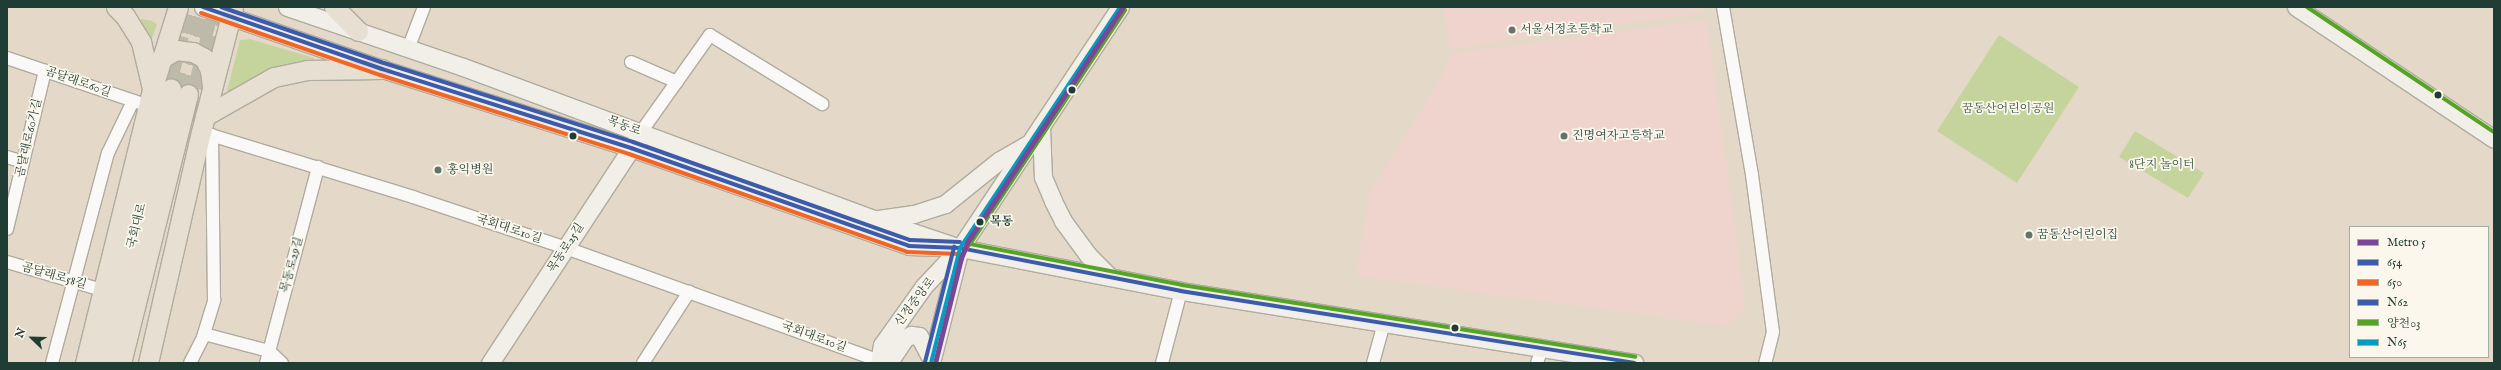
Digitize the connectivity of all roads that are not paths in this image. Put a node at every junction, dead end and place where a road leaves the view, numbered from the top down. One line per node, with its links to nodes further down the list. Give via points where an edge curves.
1 (116, 7): 20 (main road, via 125,16 141,42)
2 (178, 7): 14 (main road)
3 (204, 7): 10 (main road, 목동로)
4 (287, 7): 11 (main road, 목동로)
5 (334, 7): 11 (main road)
6 (424, 7): 12 (street)
7 (1120, 7): 22 (main road)
8 (1723, 7): 59 (street, via 1752,175 1772,332)
9 (2296, 7): 25 (main road)
10 (232, 11): 16 (main road, 목동로); 19 (main road)
11 (358, 31): 12 (main road, 목동로)
12 (408, 49): 24 (main road, 목동로)
13 (7, 58): 17 (street, 곰달래로60길)
14 (162, 58): 19 (main road, via 176,50 194,52 204,58 210,70); 20 (main road)
15 (631, 62): 18 (street)
16 (382, 69): 23 (main road, via 307,70 274,77); 27 (main road, 목동로)
17 (45, 71): 20 (street, 곰달래로60길); 29 (street, 곰달래로60가길)
18 (677, 82): 21 (street, via 710,35); 24 (street)
19 (213, 90): 23 (main road)
20 (145, 99): 37 (street, via 108,153); 38 (main road)
21 (822, 104)
22 (1041, 126): 26 (main road); 36 (main road, via 1043,177 1053,200 1063,221 1088,256)
23 (206, 128): 30 (street, 국회대로10길); 42 (street, via 214,300); 51 (main road)
24 (641, 132): 27 (main road, 목동로25길); 31 (main road, 목동로)
25 (2494, 139)
26 (1030, 143): 31 (main road, via 1000,160 945,204 914,214); 34 (main road)
27 (631, 148): 33 (main road, 목동로25길); 34 (main road, 목동로, via 909,246)
28 (7, 157): 29 (street)
29 (23, 162): 32 (street, 곰달래로60가길)
30 (318, 167): 33 (street, 국회대로10길); 44 (street, 목동로29길)
31 (874, 219): 34 (main road, 목동로)
32 (7, 229)
33 (566, 248): 40 (street, 국회대로10길); 54 (main road, 목동로25길)
34 (960, 248): 36 (main road, 목동로); 45 (main road); 46 (main road, 신정중앙로, via 924,286 882,345)
35 (7, 262): 37 (street, 곰달래로58길)
36 (1110, 277): 39 (main road, 목동로)
37 (72, 281): 38 (street, 곰달래로58길); 47 (street)
38 (102, 290): 48 (main road)
39 (1181, 291): 41 (main road, 목동로); 56 (street)
40 (688, 292): 46 (street, 국회대로10길); 55 (street)
41 (1384, 323): 43 (main road, 목동로); 57 (street)
42 (204, 334): 44 (street); 52 (street)
43 (1540, 356): 58 (main road, 목동로)
44 (268, 357): 53 (street)
45 (931, 361): 46 (main road, 신정중앙로, via 919,336 911,335 905,338 893,356)
46 (880, 362)
47 (52, 363)
48 (85, 363)
49 (102, 363): 50 (main road, 국회대로, via 180,91)
50 (121, 363)
51 (148, 363)
52 (190, 363)
53 (282, 363)
54 (490, 363)
55 (643, 363)
56 (1162, 363)
57 (1373, 363)
58 (1634, 363)
59 (1765, 363)

